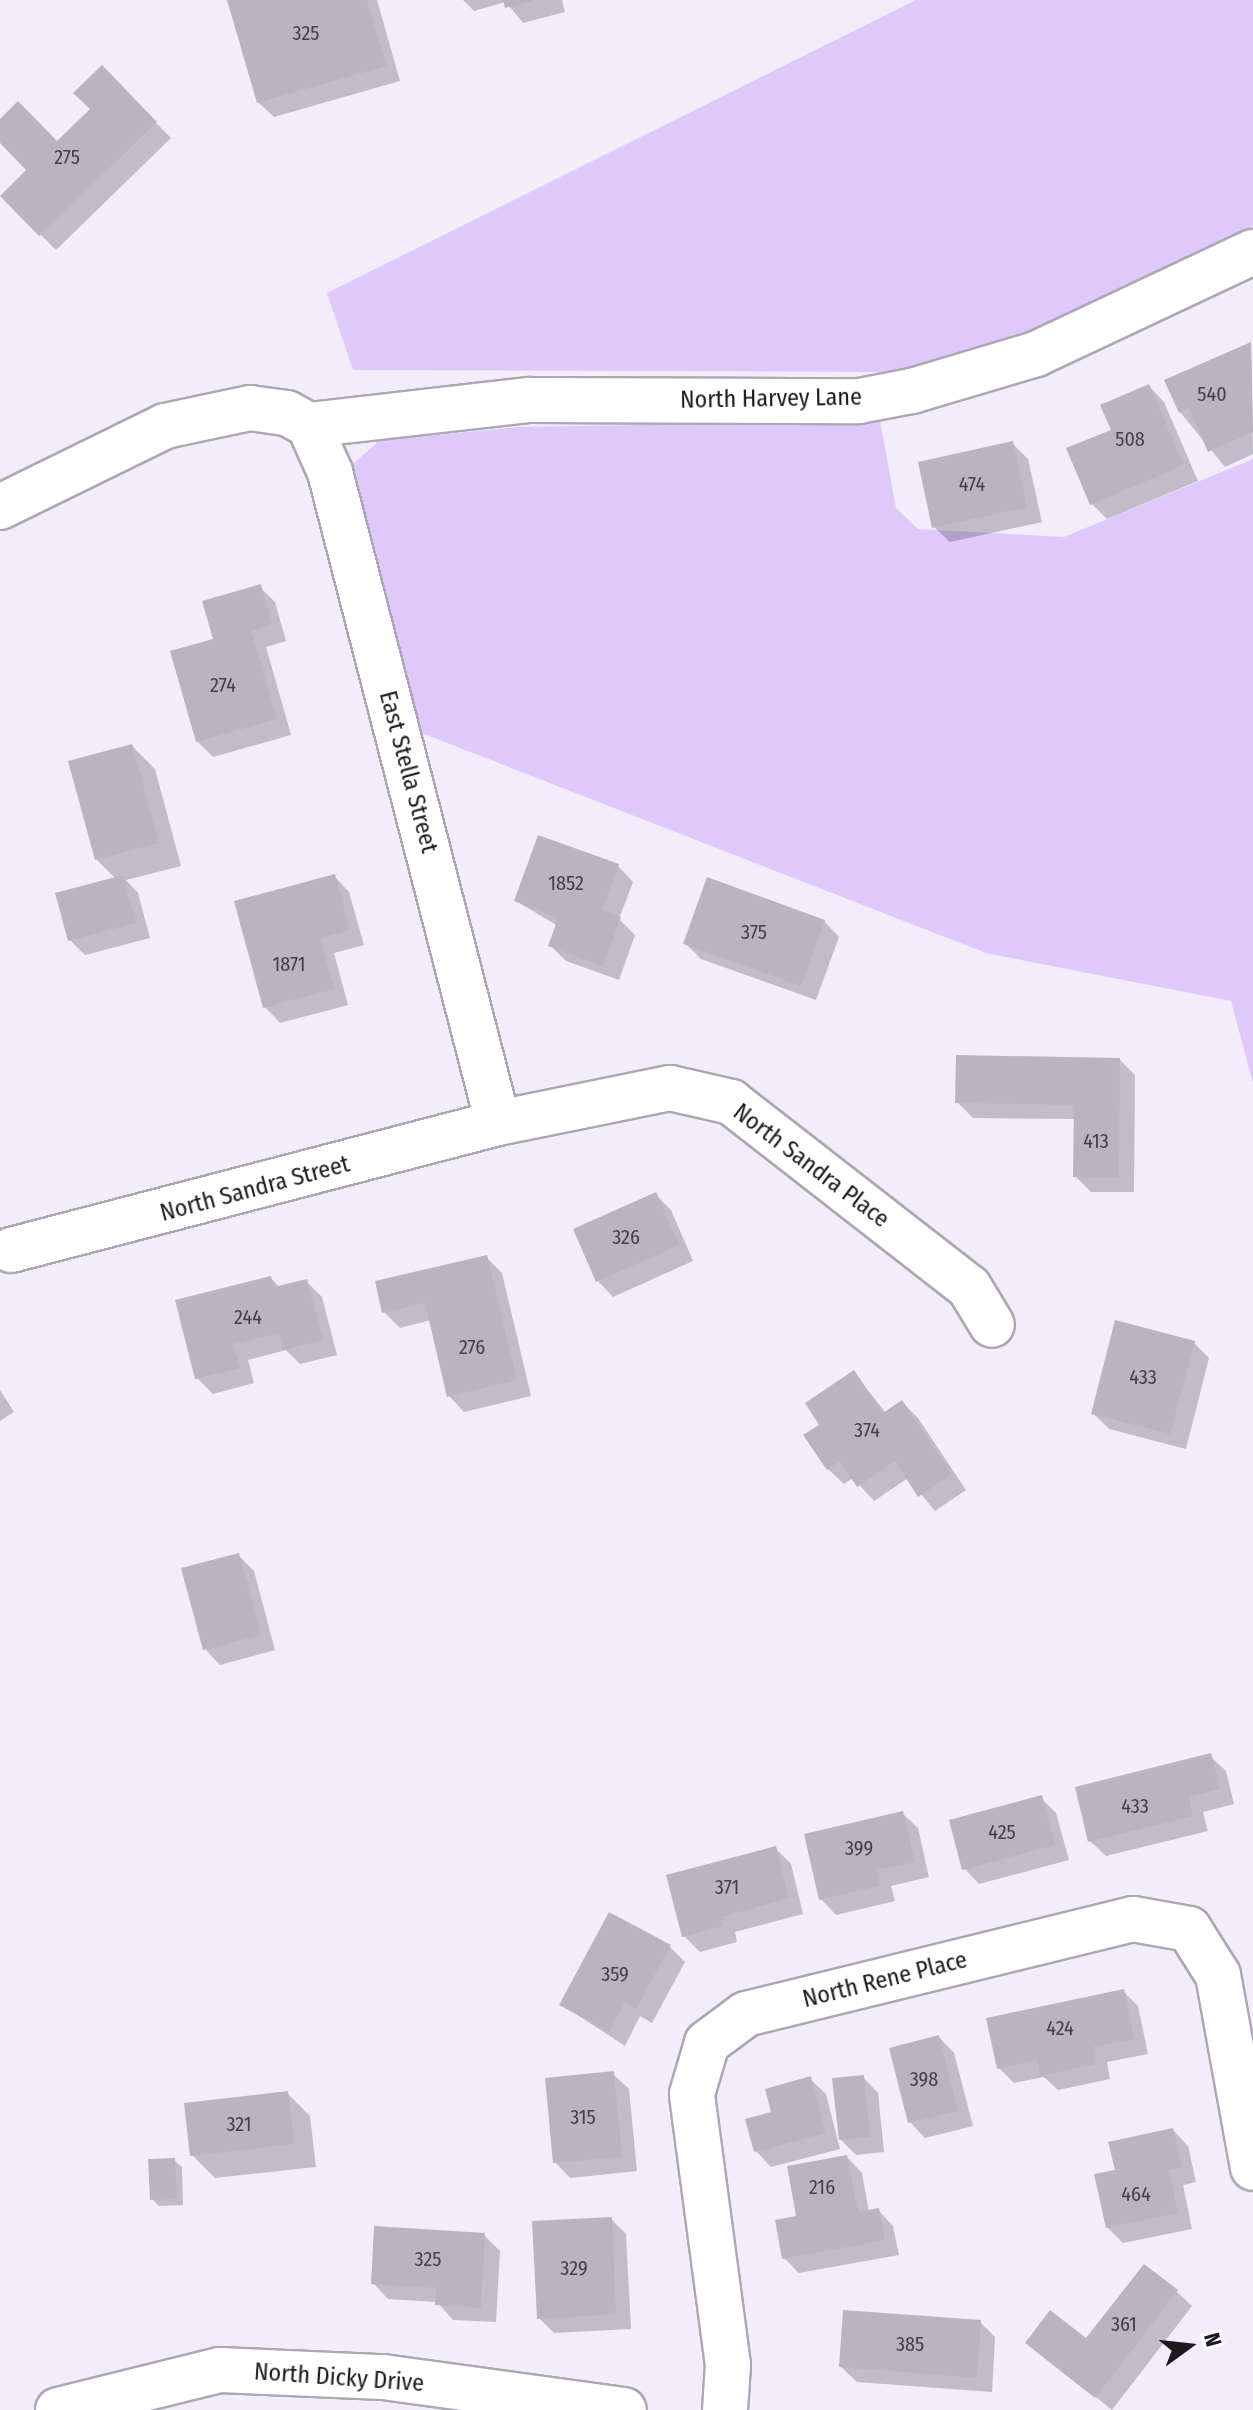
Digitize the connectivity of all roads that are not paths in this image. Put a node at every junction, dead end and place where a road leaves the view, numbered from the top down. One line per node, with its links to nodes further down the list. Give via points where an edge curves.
1 (1253, 252): 2 (street, North Harvey Lane, via 1036,354 859,401 530,400)
2 (309, 425): 3 (street, via 287,413 250,408 165,426); 4 (street, East Stella Street, via 330,472)
3 (0, 507)
4 (498, 1123): 5 (street, North Sandra Street); 6 (street, North Sandra Place, via 670,1088 731,1102 969,1287)
5 (11, 1250)
6 (992, 1325)
7 (1253, 2168): 10 (street, North Rene Place, via 1218,1975 1189,1929 1133,1919 746,2014 707,2043 692,2094 728,2365)
8 (58, 2410): 9 (street, North Dicky Drive, via 220,2370 383,2377)
9 (624, 2410)
10 (725, 2410)

